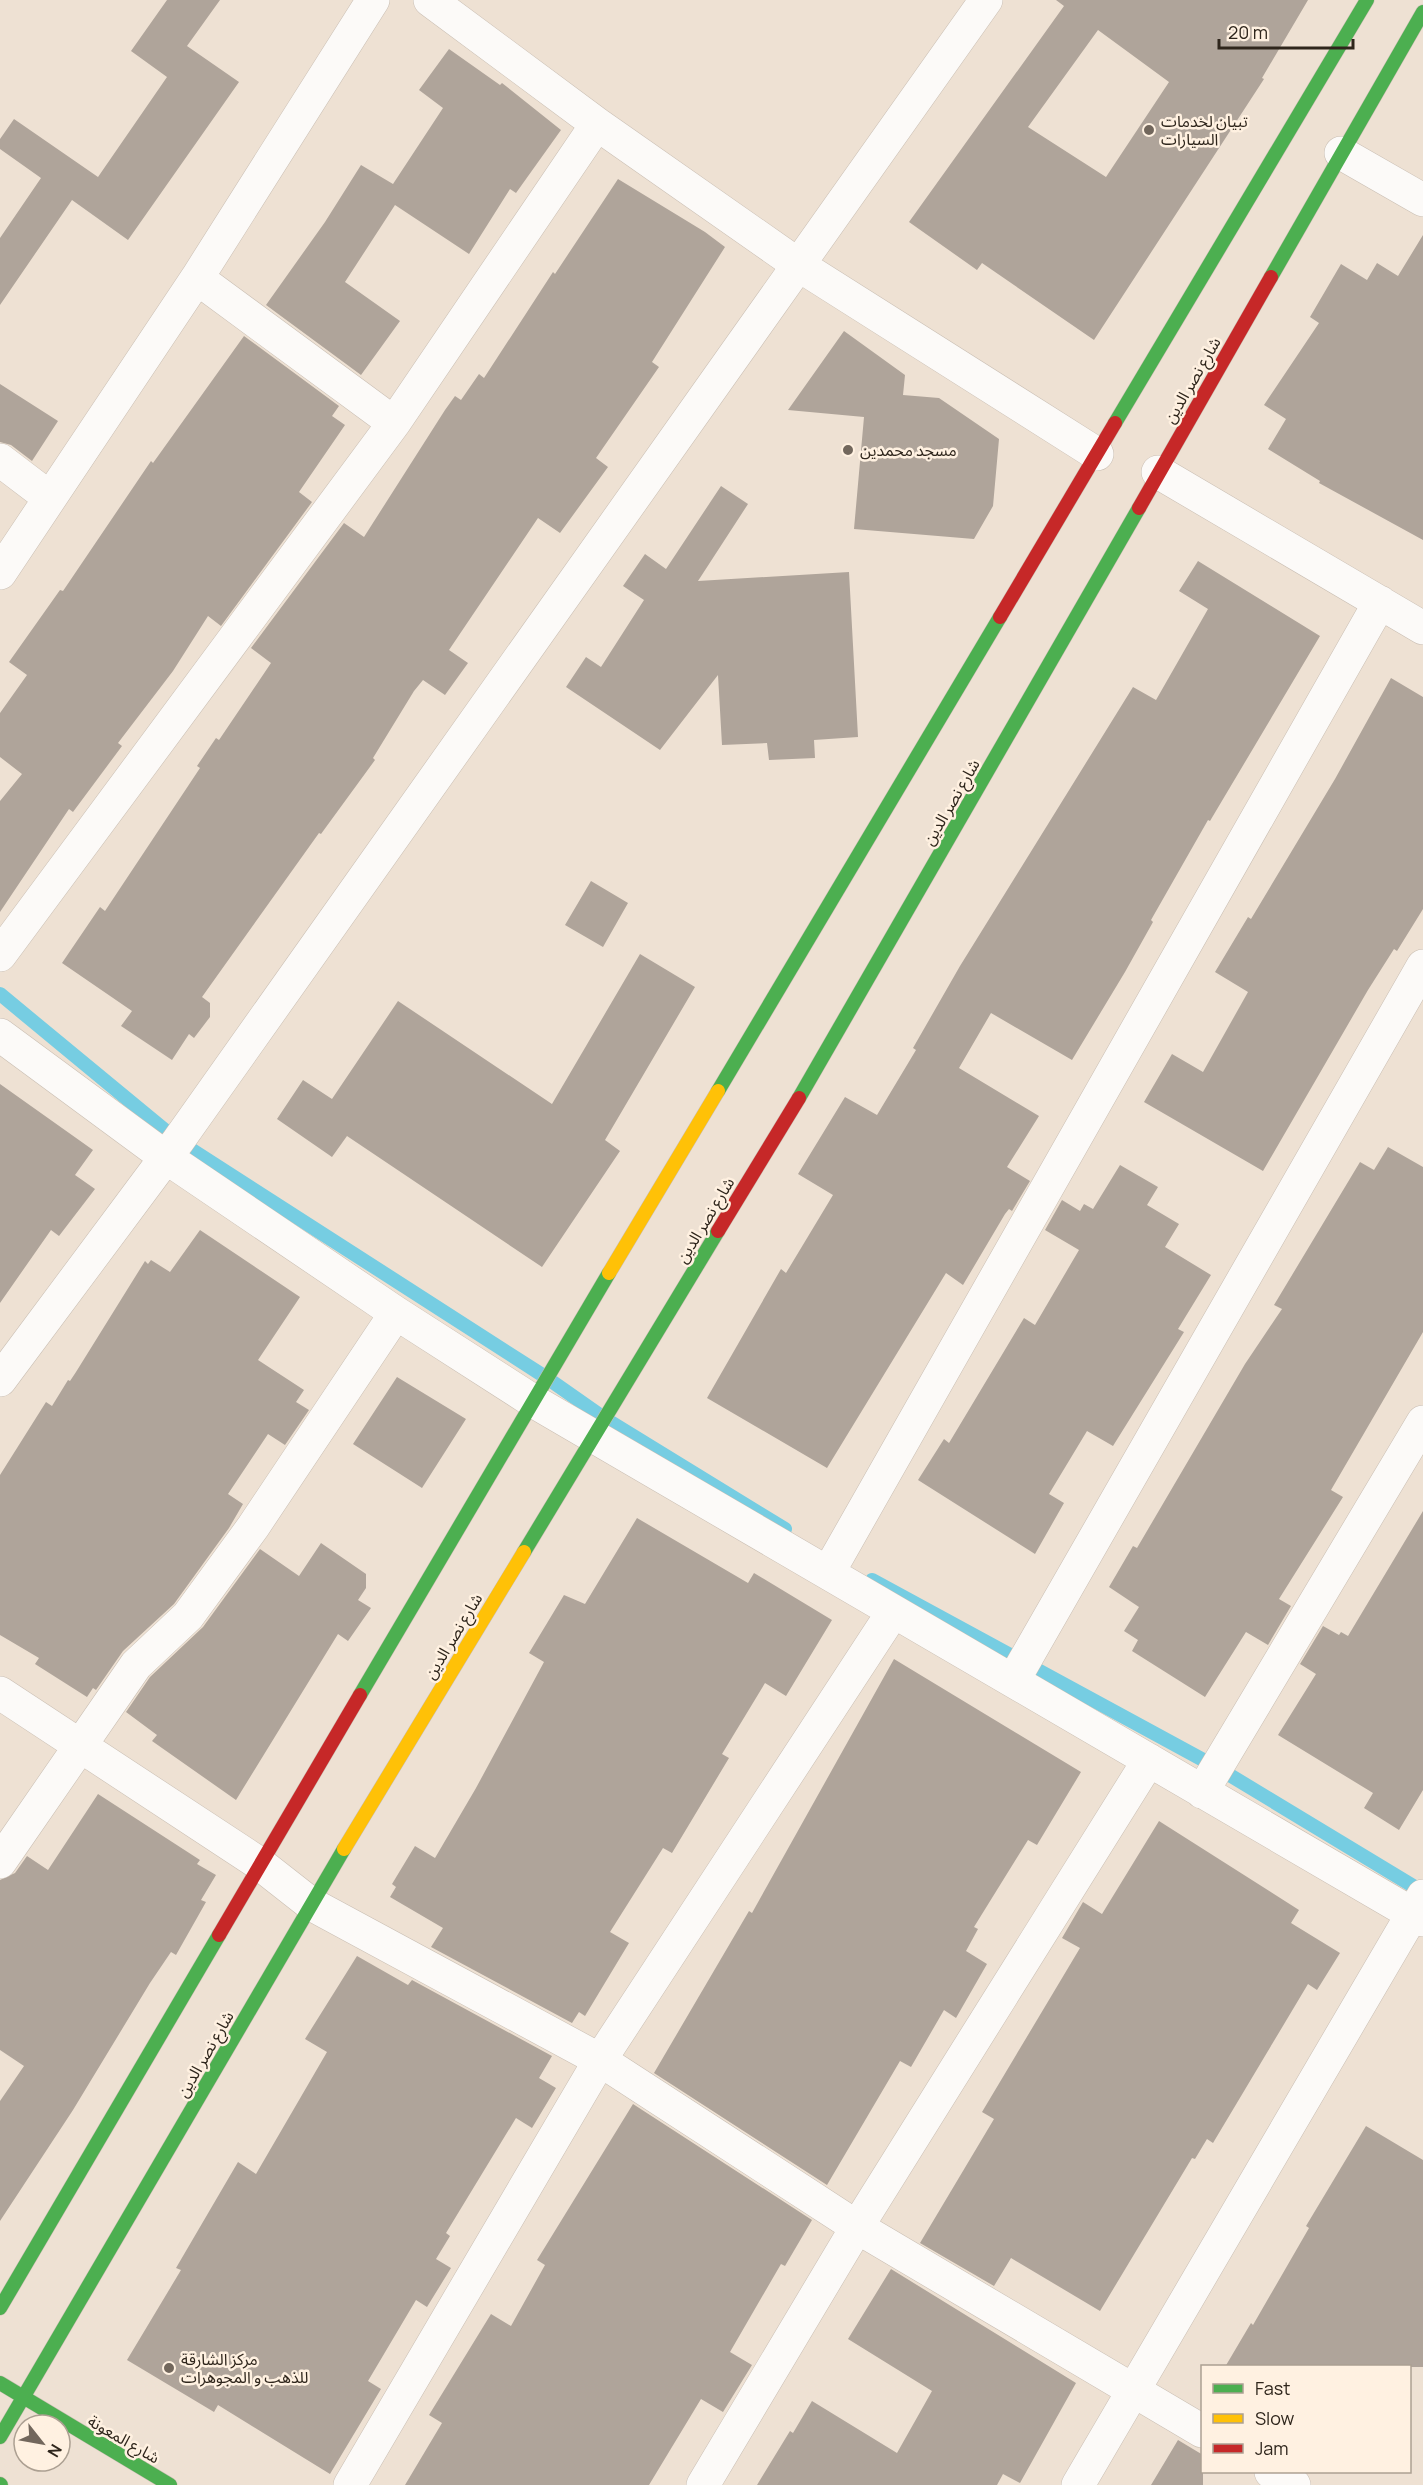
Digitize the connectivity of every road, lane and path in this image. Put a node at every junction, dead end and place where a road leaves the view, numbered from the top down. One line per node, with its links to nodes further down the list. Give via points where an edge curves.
1 (373, 0): 10 (street)
2 (430, 0): 6 (street)
3 (986, 0): 9 (street)
4 (1367, 0): 12 (main road)
5 (1423, 12): 7 (main road, شارع نصر الدين)
6 (597, 124): 9 (street); 11 (street)
7 (1341, 153): 8 (street); 14 (main road, شارع نصر الدين)
8 (1423, 200)
9 (796, 264): 12 (street); 22 (street)
10 (197, 278): 11 (street); 15 (street)
11 (394, 423): 19 (street)
12 (1097, 454): 25 (main road)
13 (0, 460): 15 (street)
14 (1158, 472): 17 (street); 27 (main road, شارع نصر الدين, via 832,1043)
15 (50, 498): 16 (street)
16 (0, 573)
17 (1380, 602): 18 (street); 28 (street)
18 (1423, 628)
19 (0, 954)
20 (1423, 966): 30 (street)
21 (0, 1035): 22 (street)
22 (164, 1156): 23 (street); 24 (street)
23 (396, 1313): 25 (street); 32 (street, via 253,1527 188,1616 136,1665)
24 (0, 1380)
25 (533, 1401): 27 (street); 36 (main road)
26 (1423, 1422): 34 (street)
27 (592, 1436): 28 (street); 37 (main road, شارع نصر الدين)
28 (828, 1573): 29 (street)
29 (893, 1612): 30 (street); 39 (street)
30 (1013, 1681): 33 (street)
31 (0, 1693): 32 (street)
32 (79, 1745): 35 (street); 36 (street)
33 (1149, 1760): 34 (street); 40 (street)
34 (1203, 1792): 38 (street)
35 (0, 1862)
36 (260, 1864): 37 (street); 41 (main road)
37 (311, 1904): 39 (street); 44 (main road, شارع نصر الدين)
38 (1420, 1910): 43 (street)
39 (600, 2060): 40 (street); 49 (street)
40 (857, 2227): 43 (street); 50 (street)
41 (0, 2308)
42 (0, 2383): 44 (main road, شارع المعونة)
43 (1133, 2390): 45 (street); 51 (street)
44 (22, 2399): 46 (main road, شارع نصر الدين); 48 (main road, شارع المعونة)
45 (1201, 2430)
46 (0, 2437)
47 (1273, 2473): 52 (street)
48 (170, 2485)
49 (350, 2485)
50 (704, 2485)
51 (1078, 2485)
52 (1294, 2485)

